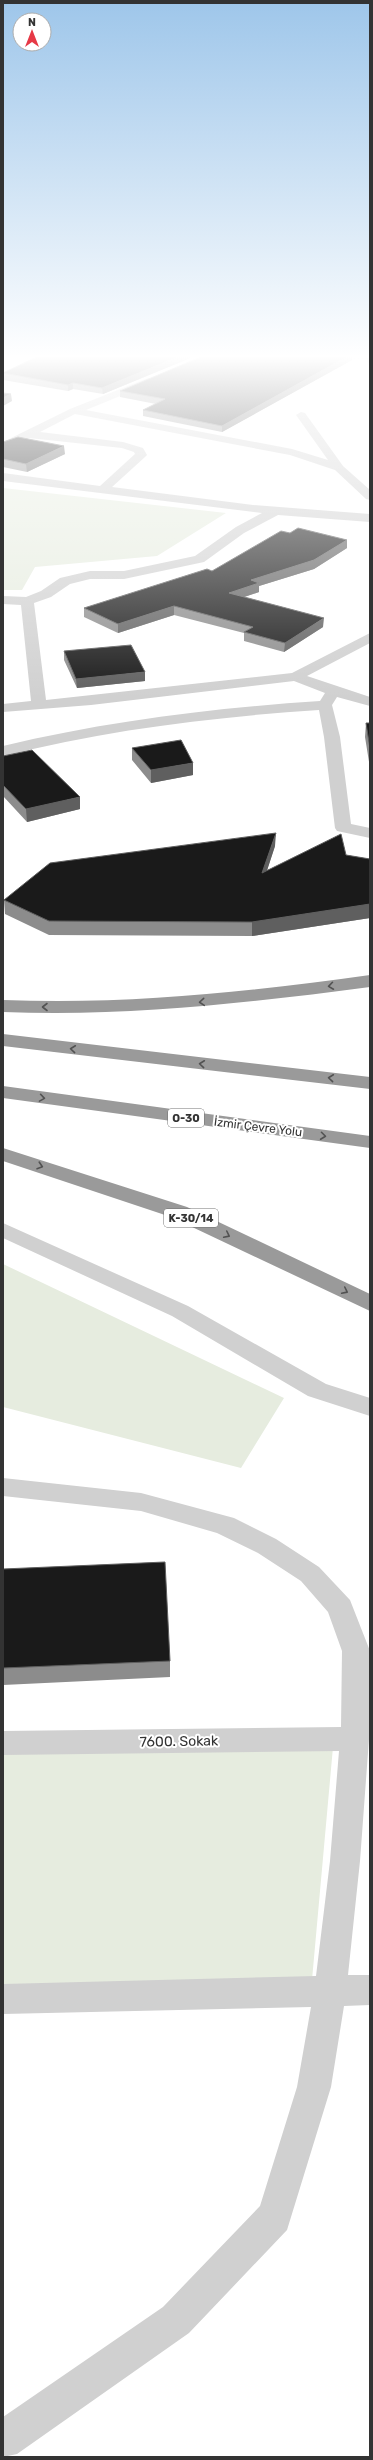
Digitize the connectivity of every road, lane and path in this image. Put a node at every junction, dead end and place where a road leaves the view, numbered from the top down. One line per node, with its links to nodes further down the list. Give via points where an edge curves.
1 (126, 469): 4 (street)
2 (340, 469): 5 (street)
3 (3, 477): 4 (street)
4 (103, 489): 6 (street)
5 (370, 496)
6 (276, 511): 7 (street); 9 (street, via 240,530 199,559 124,575 90,575 65,581 46,594)
7 (370, 518)
8 (3, 600): 9 (street)
9 (27, 601): 14 (street)
10 (370, 637): 11 (street)
11 (295, 677): 12 (street); 14 (street)
12 (333, 691): 13 (street); 15 (street)
13 (370, 702)
14 (39, 705): 16 (street)
15 (325, 706): 17 (street, via 222,712 47,740); 18 (street, via 332,737 343,828)
16 (3, 708)
17 (3, 751)
18 (370, 833)
19 (370, 981): 20 (highway, one-way to 20, via 247,998 135,1008)
20 (3, 1006)
21 (3, 1040): 22 (highway, one-way to 21)
22 (370, 1083)
23 (3, 1092): 24 (highway, İzmir Çevre Yolu / O-30, one-way to 24)
24 (370, 1142)
25 (3, 1154): 27 (highway, K-30/14, one-way to 27, via 179,1212)
26 (3, 1230): 28 (street, via 180,1311 317,1390)
27 (370, 1303)
28 (370, 1407)
29 (3, 1487): 30 (street, via 141,1502 175,1509 225,1525 267,1546 310,1574 340,1607 356,1651)
30 (355, 1738): 31 (street, 7600. Sokak); 33 (street, via 345,1861)
31 (3, 1743)
32 (370, 1990): 33 (street)
33 (330, 1991): 34 (street); 35 (street, via 314,2087 274,2217 176,2320)
34 (3, 1999)
35 (3, 2440)

